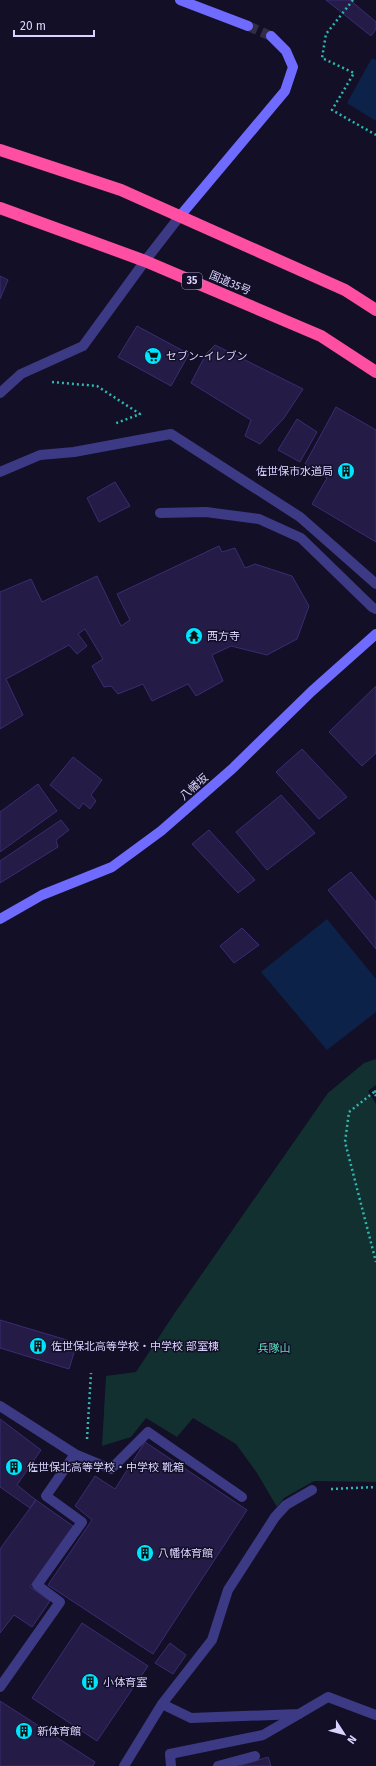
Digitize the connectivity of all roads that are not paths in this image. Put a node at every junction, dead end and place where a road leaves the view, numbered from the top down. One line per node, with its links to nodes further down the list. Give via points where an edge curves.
1 (180, 0): 2 (street)
2 (248, 26)
3 (271, 36): 6 (street, via 286,51 293,66 285,90)
4 (0, 150): 6 (highway, via 121,190)
5 (0, 208): 7 (highway, 国道35号 / 35)
6 (180, 216): 7 (street); 8 (highway, via 345,290)
7 (145, 261): 9 (highway, 国道35号 / 35, via 321,336); 10 (street, via 83,346 21,374)
8 (376, 310)
9 (376, 372)
10 (0, 393)
11 (0, 472): 13 (street, via 40,455 74,452 171,434 300,518)
12 (160, 513): 14 (street, via 206,512 259,519 301,538 372,608)
13 (376, 584)
14 (376, 609)
15 (376, 634): 16 (street, 八幡坂, via 312,691 232,770 162,831 112,867 42,895)
16 (0, 919)
17 (0, 1406): 18 (street)
18 (75, 1454): 20 (street, via 111,1469 148,1432); 21 (street, via 46,1496 82,1522 37,1585 60,1602)
19 (312, 1490): 22 (street, via 286,1504 275,1517 228,1590 212,1640)
20 (242, 1496)
21 (0, 1687)
22 (162, 1704): 23 (street, via 191,1718); 26 (street)
23 (299, 1714): 24 (street, via 328,1697); 27 (street, via 263,1735 170,1754)
24 (376, 1715)
25 (255, 1756): 28 (street)
26 (124, 1766)
27 (171, 1766)
28 (218, 1766)

